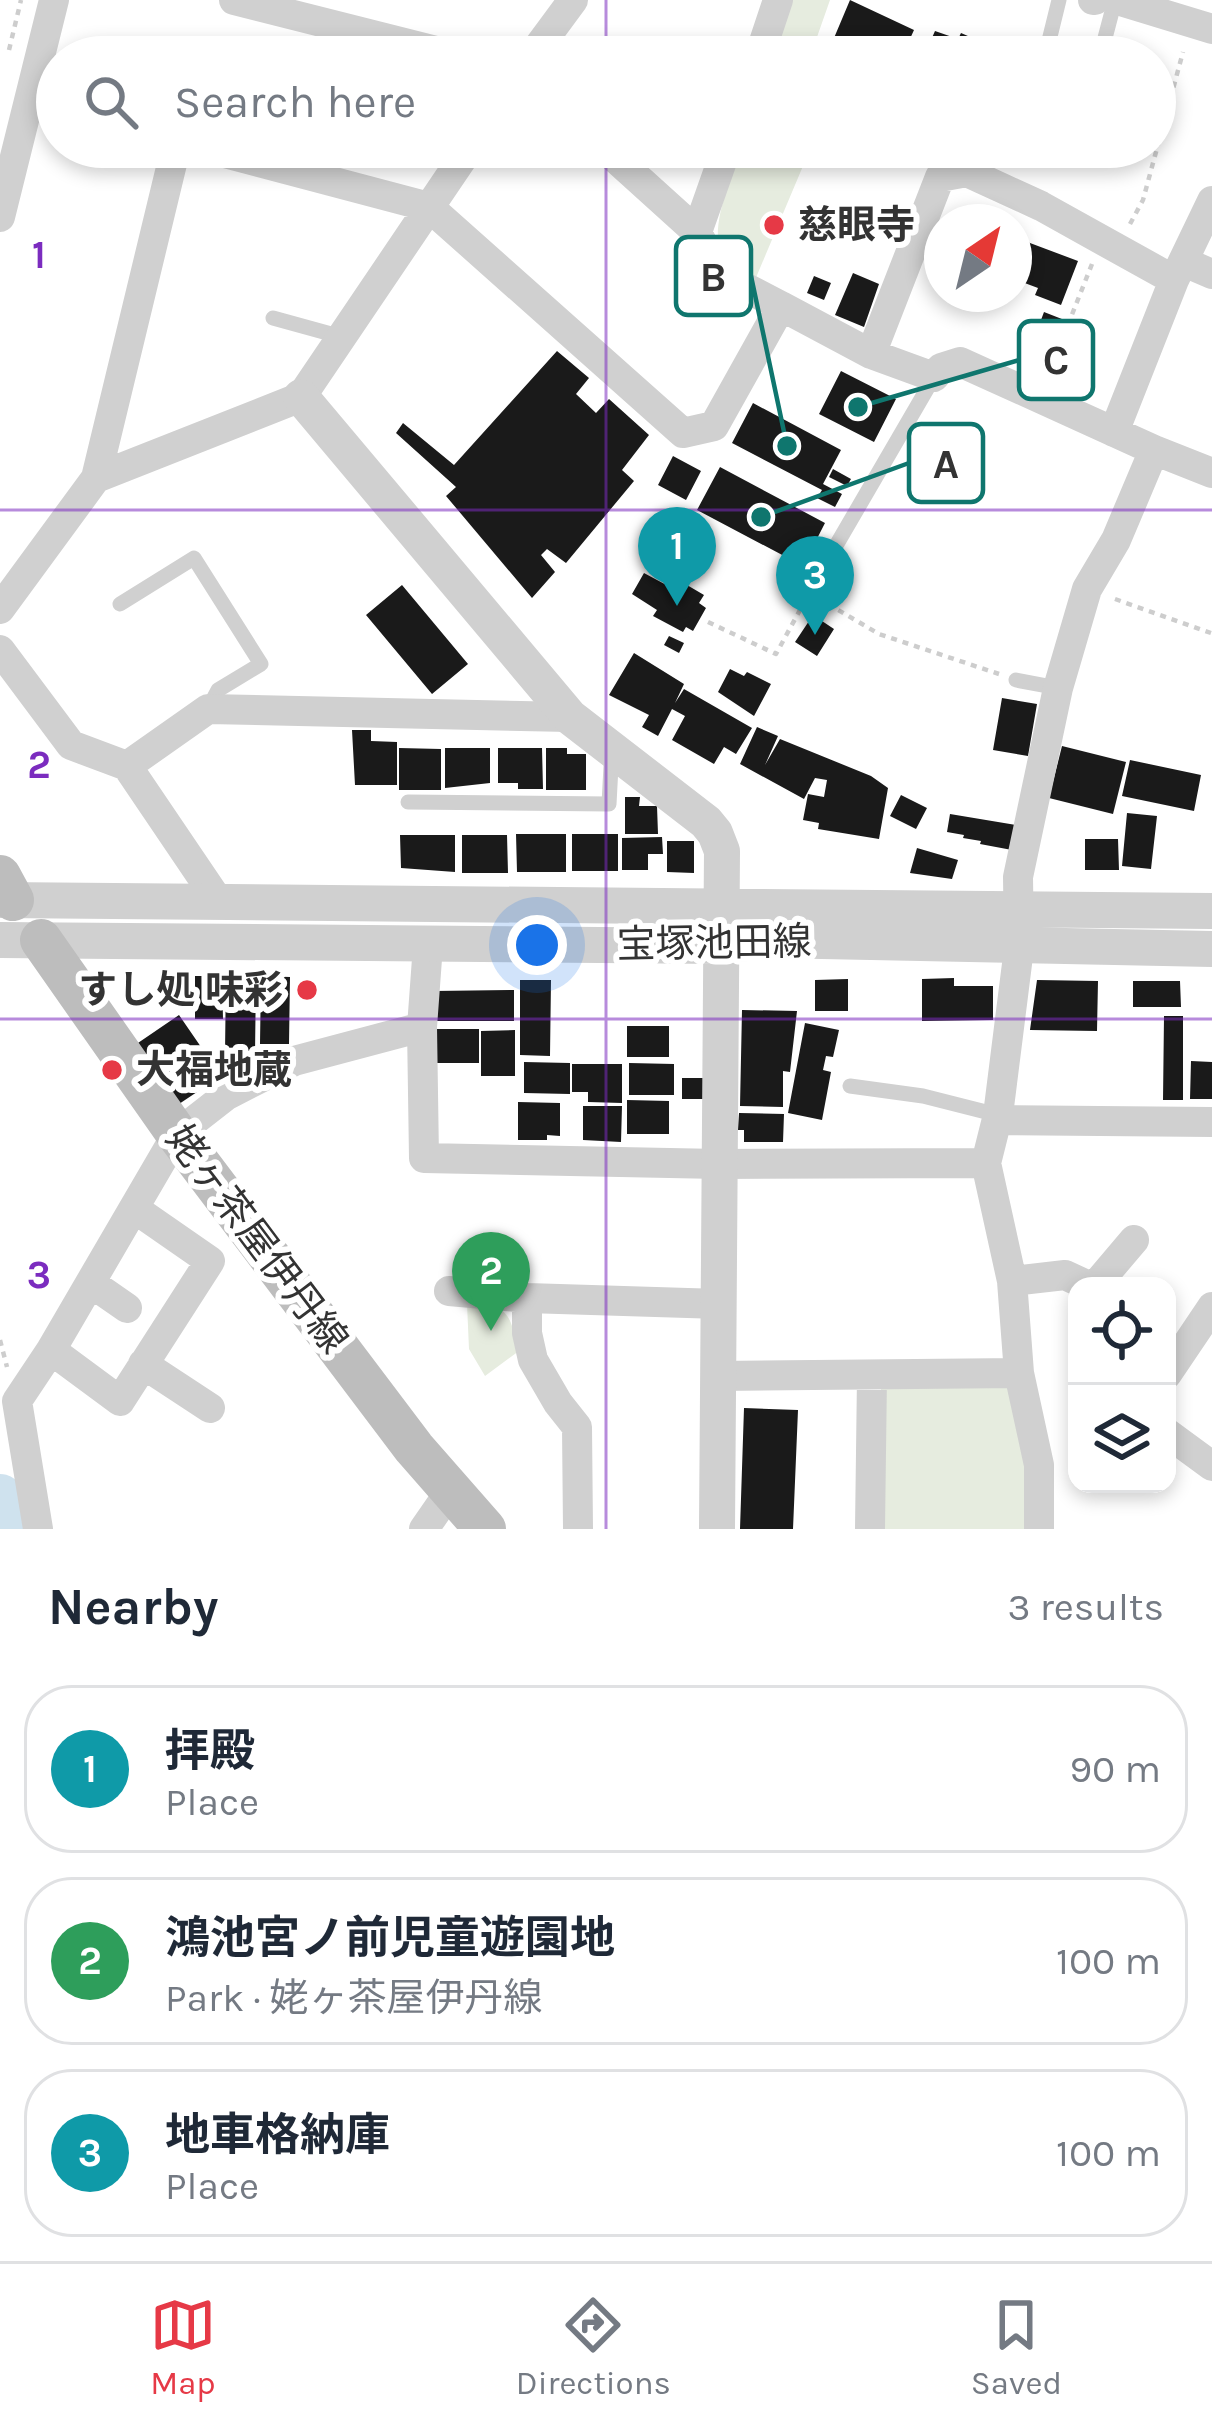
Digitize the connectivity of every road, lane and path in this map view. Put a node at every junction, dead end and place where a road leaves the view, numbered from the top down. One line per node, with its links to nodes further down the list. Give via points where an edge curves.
1 (21, 0): 15 (path)
2 (54, 0): 9 (street)
3 (234, 0): 10 (street)
4 (573, 0): 11 (street)
5 (778, 0): 12 (street)
6 (1059, 0): 13 (lane)
7 (1116, 0): 8 (street); 14 (lane)
8 (1201, 26): 16 (path)
9 (50, 36)
10 (377, 36)
11 (546, 36)
12 (766, 36)
13 (1051, 36)
14 (1106, 36)
15 (5, 68)
16 (1176, 101)
17 (36, 121): 26 (street)
18 (171, 168): 40 (street)
19 (280, 168): 25 (street)
20 (456, 168): 25 (street)
21 (626, 168): 27 (street)
22 (721, 168): 27 (street)
23 (1154, 168): 28 (path, via 1143,200)
24 (1212, 201): 29 (street)
25 (429, 208): 30 (street, via 682,434 714,426); 32 (street)
26 (0, 217)
27 (698, 232): 30 (street, via 717,273)
28 (1109, 246): 29 (street); 33 (street, via 967,172 940,177); 36 (path)
29 (1190, 272): 37 (street)
30 (781, 306): 33 (street)
31 (273, 318): 32 (lane)
32 (341, 338): 35 (street)
33 (872, 354): 34 (street)
34 (934, 377): 36 (street, via 960,362); 42 (lane)
35 (302, 397): 40 (street); 51 (street)
36 (1039, 398): 37 (street)
37 (1114, 432): 38 (street)
38 (1154, 450): 39 (street); 41 (street)
39 (1212, 473)
40 (96, 478): 44 (street)
41 (1087, 589): 46 (path); 49 (street)
42 (809, 592): 45 (path, via 776,654); 48 (path, via 879,634)
43 (120, 604): 50 (lane, via 194,558 261,664 218,690)
44 (0, 609)
45 (708, 622)
46 (1212, 632)
47 (0, 650): 53 (street, via 71,745)
48 (1016, 680): 49 (lane)
49 (1058, 688): 57 (street)
50 (208, 710): 51 (street); 53 (street)
51 (570, 717): 52 (street)
52 (619, 754): 54 (lane, via 609,804); 56 (street, via 715,833)
53 (127, 766): 55 (street)
54 (408, 802)
55 (218, 902): 56 (street); 59 (street)
56 (723, 904): 57 (street); 61 (street)
57 (1016, 908): 58 (street); 62 (street)
58 (1212, 910)
59 (11, 911): 60 (street, 宝塚池田線); 68 (main road, 姥ヶ茶屋伊丹線)
60 (428, 944): 61 (street, 宝塚池田線); 64 (street)
61 (723, 946): 62 (street, 宝塚池田線, via 773,940); 70 (street)
62 (1019, 948): 63 (street, 宝塚池田線); 66 (street)
63 (1212, 950)
64 (422, 1028): 68 (street, via 294,1061 227,1095); 70 (street, via 424,1158)
65 (850, 1085): 66 (lane)
66 (997, 1118): 67 (street); 69 (street)
67 (1212, 1122)
68 (177, 1134): 71 (street); 72 (main road, 姥ヶ茶屋伊丹線)
69 (986, 1163): 70 (street); 77 (street)
70 (719, 1164): 81 (street)
71 (135, 1209): 74 (street); 78 (street)
72 (247, 1226): 74 (street, via 231,1232); 93 (main road, 姥ヶ茶屋伊丹線)
73 (1134, 1240): 76 (street)
74 (210, 1261): 86 (street)
75 (1070, 1277): 77 (street)
76 (1100, 1277)
77 (1012, 1281): 87 (street)
78 (91, 1283): 83 (street); 84 (street)
79 (449, 1292): 80 (street)
80 (527, 1298): 81 (street); 97 (street, via 533,1360 577,1426)
81 (719, 1304): 88 (street)
82 (1212, 1307): 85 (street)
83 (127, 1308)
84 (51, 1350): 86 (street, via 120,1401); 94 (street, via 17,1401)
85 (1176, 1358)
86 (143, 1364): 90 (street)
87 (1019, 1372): 89 (street); 100 (street, via 1039,1465)
88 (719, 1376): 89 (street); 98 (street)
89 (872, 1376): 99 (street)
90 (210, 1408)
91 (1176, 1440): 92 (street)
92 (1212, 1466)
93 (451, 1490): 95 (street); 96 (main road, 姥ヶ茶屋伊丹線)
94 (38, 1529)
95 (424, 1529)
96 (485, 1529)
97 (578, 1529)
98 (716, 1529)
99 (870, 1529)
100 (1039, 1529)

